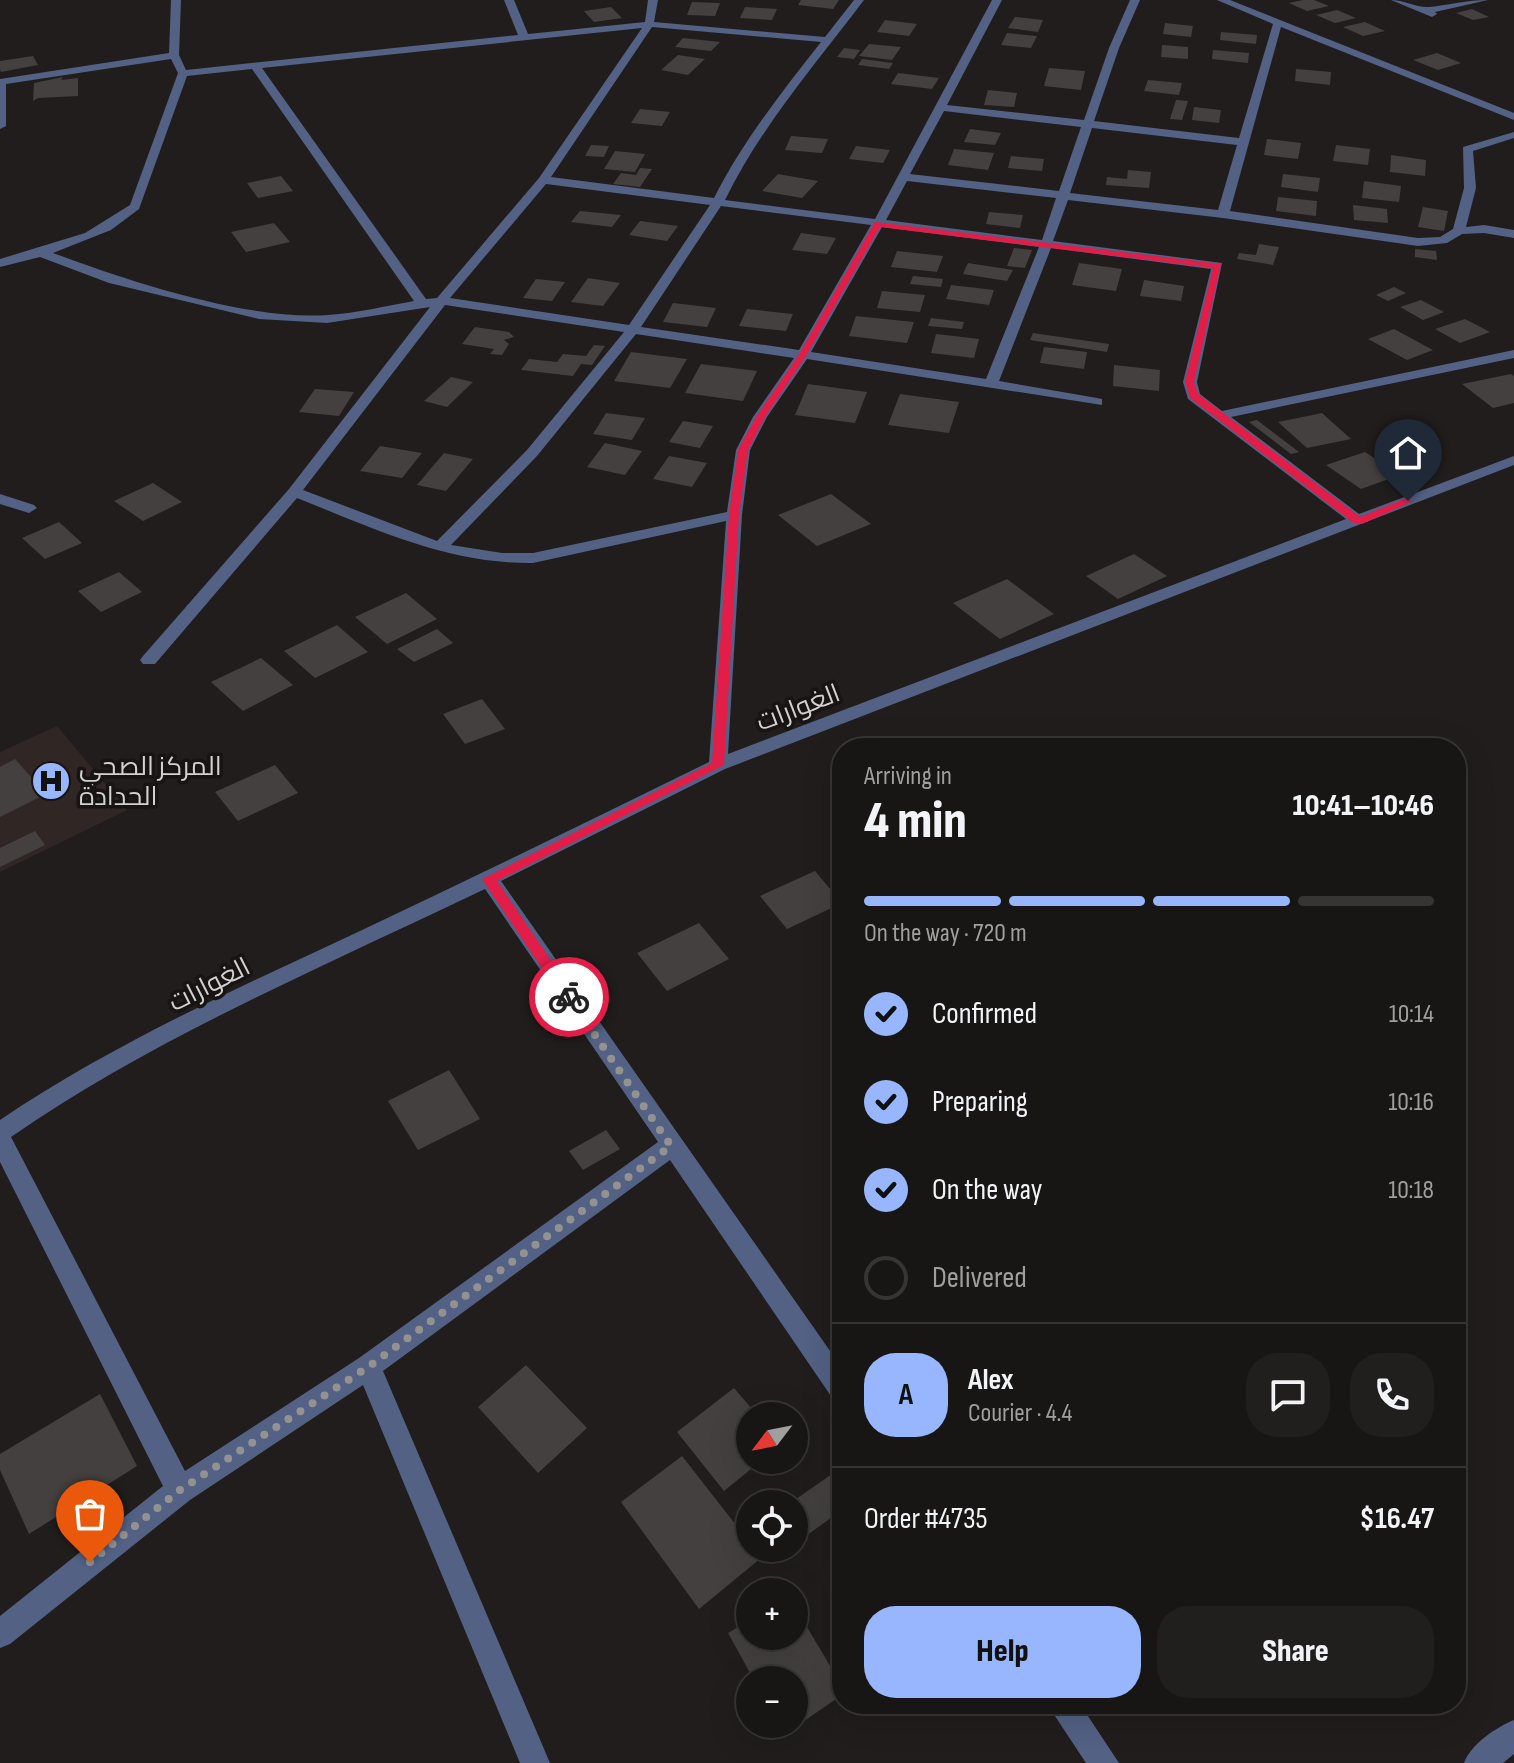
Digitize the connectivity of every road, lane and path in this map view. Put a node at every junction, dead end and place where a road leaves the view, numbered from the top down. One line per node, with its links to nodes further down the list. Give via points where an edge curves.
1 (176, 0): 14 (street)
2 (509, 0): 12 (street)
3 (653, 0): 11 (street)
4 (859, 0): 13 (street)
5 (997, 0): 18 (street)
6 (1135, 0): 20 (street)
7 (1222, 0): 10 (street)
8 (1396, 0): 9 (street, via 1428,13)
9 (1483, 0)
10 (1278, 22): 19 (street); 23 (street)
11 (649, 24): 12 (street); 13 (street); 25 (street)
12 (524, 37): 15 (street)
13 (829, 40): 27 (street, via 765,120)
14 (174, 55): 16 (street); 17 (street)
15 (255, 65): 16 (street); 36 (street)
16 (183, 73): 33 (street, via 135,206 120,221)
17 (0, 82): 21 (street)
18 (940, 107): 20 (street); 24 (street)
19 (1514, 117)
20 (1088, 124): 23 (street); 26 (street)
21 (0, 126)
22 (1514, 135): 30 (street, via 1467,149 1470,188)
23 (1244, 142): 28 (street)
24 (902, 177): 26 (street); 29 (street)
25 (543, 180): 27 (street); 35 (street)
26 (1063, 196): 28 (street); 32 (street)
27 (718, 202): 29 (street); 37 (street)
28 (1223, 214): 30 (street, via 1418,242 1443,240)
29 (878, 224): 32 (street); 39 (street)
30 (1459, 231): 31 (street)
31 (1514, 234)
32 (1046, 245): 40 (street); 42 (street, via 1218,266 1190,382 1193,396)
33 (39, 252): 34 (street); 36 (street, via 114,280 259,315 327,319)
34 (0, 263)
35 (441, 301): 36 (street); 37 (street); 44 (street)
36 (423, 305)
37 (631, 332): 39 (street); 49 (street, via 532,453)
38 (1514, 354): 42 (street)
39 (802, 356): 40 (street); 47 (street, via 743,450)
40 (991, 384): 41 (street)
41 (1097, 402)
42 (1217, 416): 48 (street)
43 (1514, 460): 48 (street, الغوارات)
44 (294, 492): 49 (street); 50 (street)
45 (0, 499): 46 (street)
46 (29, 508)
47 (734, 515): 49 (street, via 533,558 479,557); 51 (street)
48 (1359, 521): 51 (street, الغوارات)
49 (440, 547)
50 (149, 660)
51 (718, 765): 52 (street, الغوارات)
52 (489, 879): 53 (street, الغوارات, via 208,1012); 55 (street)
53 (0, 1132)
54 (0, 1139): 58 (street)
55 (671, 1146): 56 (street); 57 (street)
56 (368, 1367): 58 (street); 62 (street)
57 (832, 1376)
58 (180, 1490): 59 (street)
59 (0, 1634)
60 (1069, 1714): 63 (street)
61 (1514, 1735): 64 (street)
62 (535, 1763)
63 (1104, 1763)
64 (1479, 1763)

